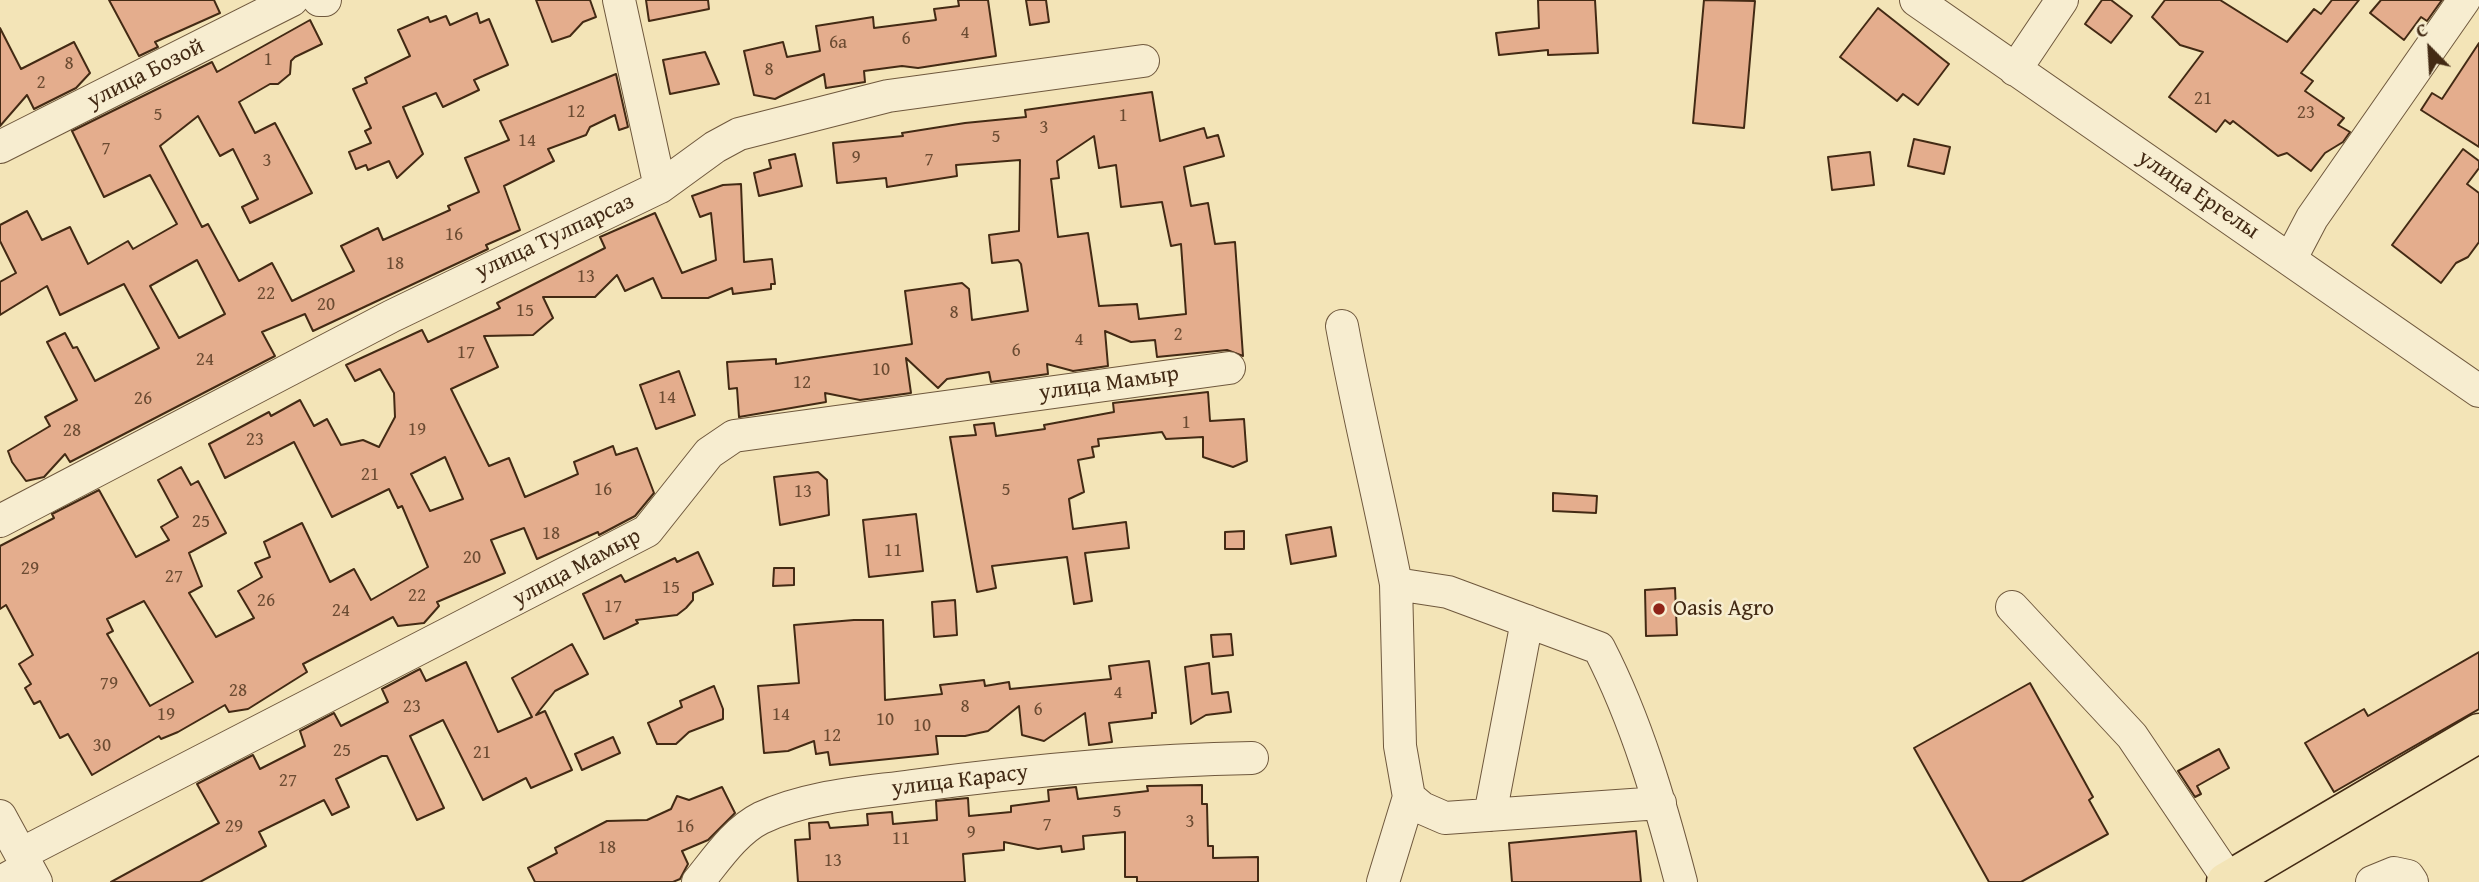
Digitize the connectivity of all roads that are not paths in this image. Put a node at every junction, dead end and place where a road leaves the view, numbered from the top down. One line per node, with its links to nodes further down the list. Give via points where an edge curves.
1 (292, 0): 8 (street, улица Бозой)
2 (619, 0): 9 (street)
3 (1916, 0): 7 (street, улица Ергелы)
4 (2062, 0): 7 (street)
5 (2464, 0): 10 (street, via 2312,218)
6 (1143, 61): 9 (street, улица Тулпарсаз, via 888,96 751,131 715,147)
7 (2015, 70): 10 (street, улица Ергелы)
8 (0, 147)
9 (660, 187): 14 (street, улица Тулпарсаз, via 392,316)
10 (2291, 258): 13 (street, улица Ергелы)
11 (1342, 326): 15 (street)
12 (1229, 368): 24 (street, улица Мамыр, via 734,436 709,453 648,531)
13 (2479, 391)
14 (0, 521)
15 (1396, 584): 17 (street, via 1448,592); 20 (street, via 1400,746)
16 (2012, 607): 25 (street, via 2132,736)
17 (1527, 621): 21 (street, via 1599,648 1620,689); 22 (street)
18 (2479, 733): 25 (main road)
19 (1252, 758): 26 (street, улица Карасу, via 1138,760 802,802 759,819 729,843)
20 (1409, 797): 22 (street, via 1445,818); 27 (street)
21 (1660, 803): 22 (street); 28 (street)
22 (1490, 815)
23 (0, 816): 24 (street)
24 (22, 871)
25 (2227, 881)
26 (698, 882)
27 (1383, 882)
28 (1681, 882)
29 (2372, 882): 30 (street, via 2393,873 2408,876)
30 (2412, 882)

